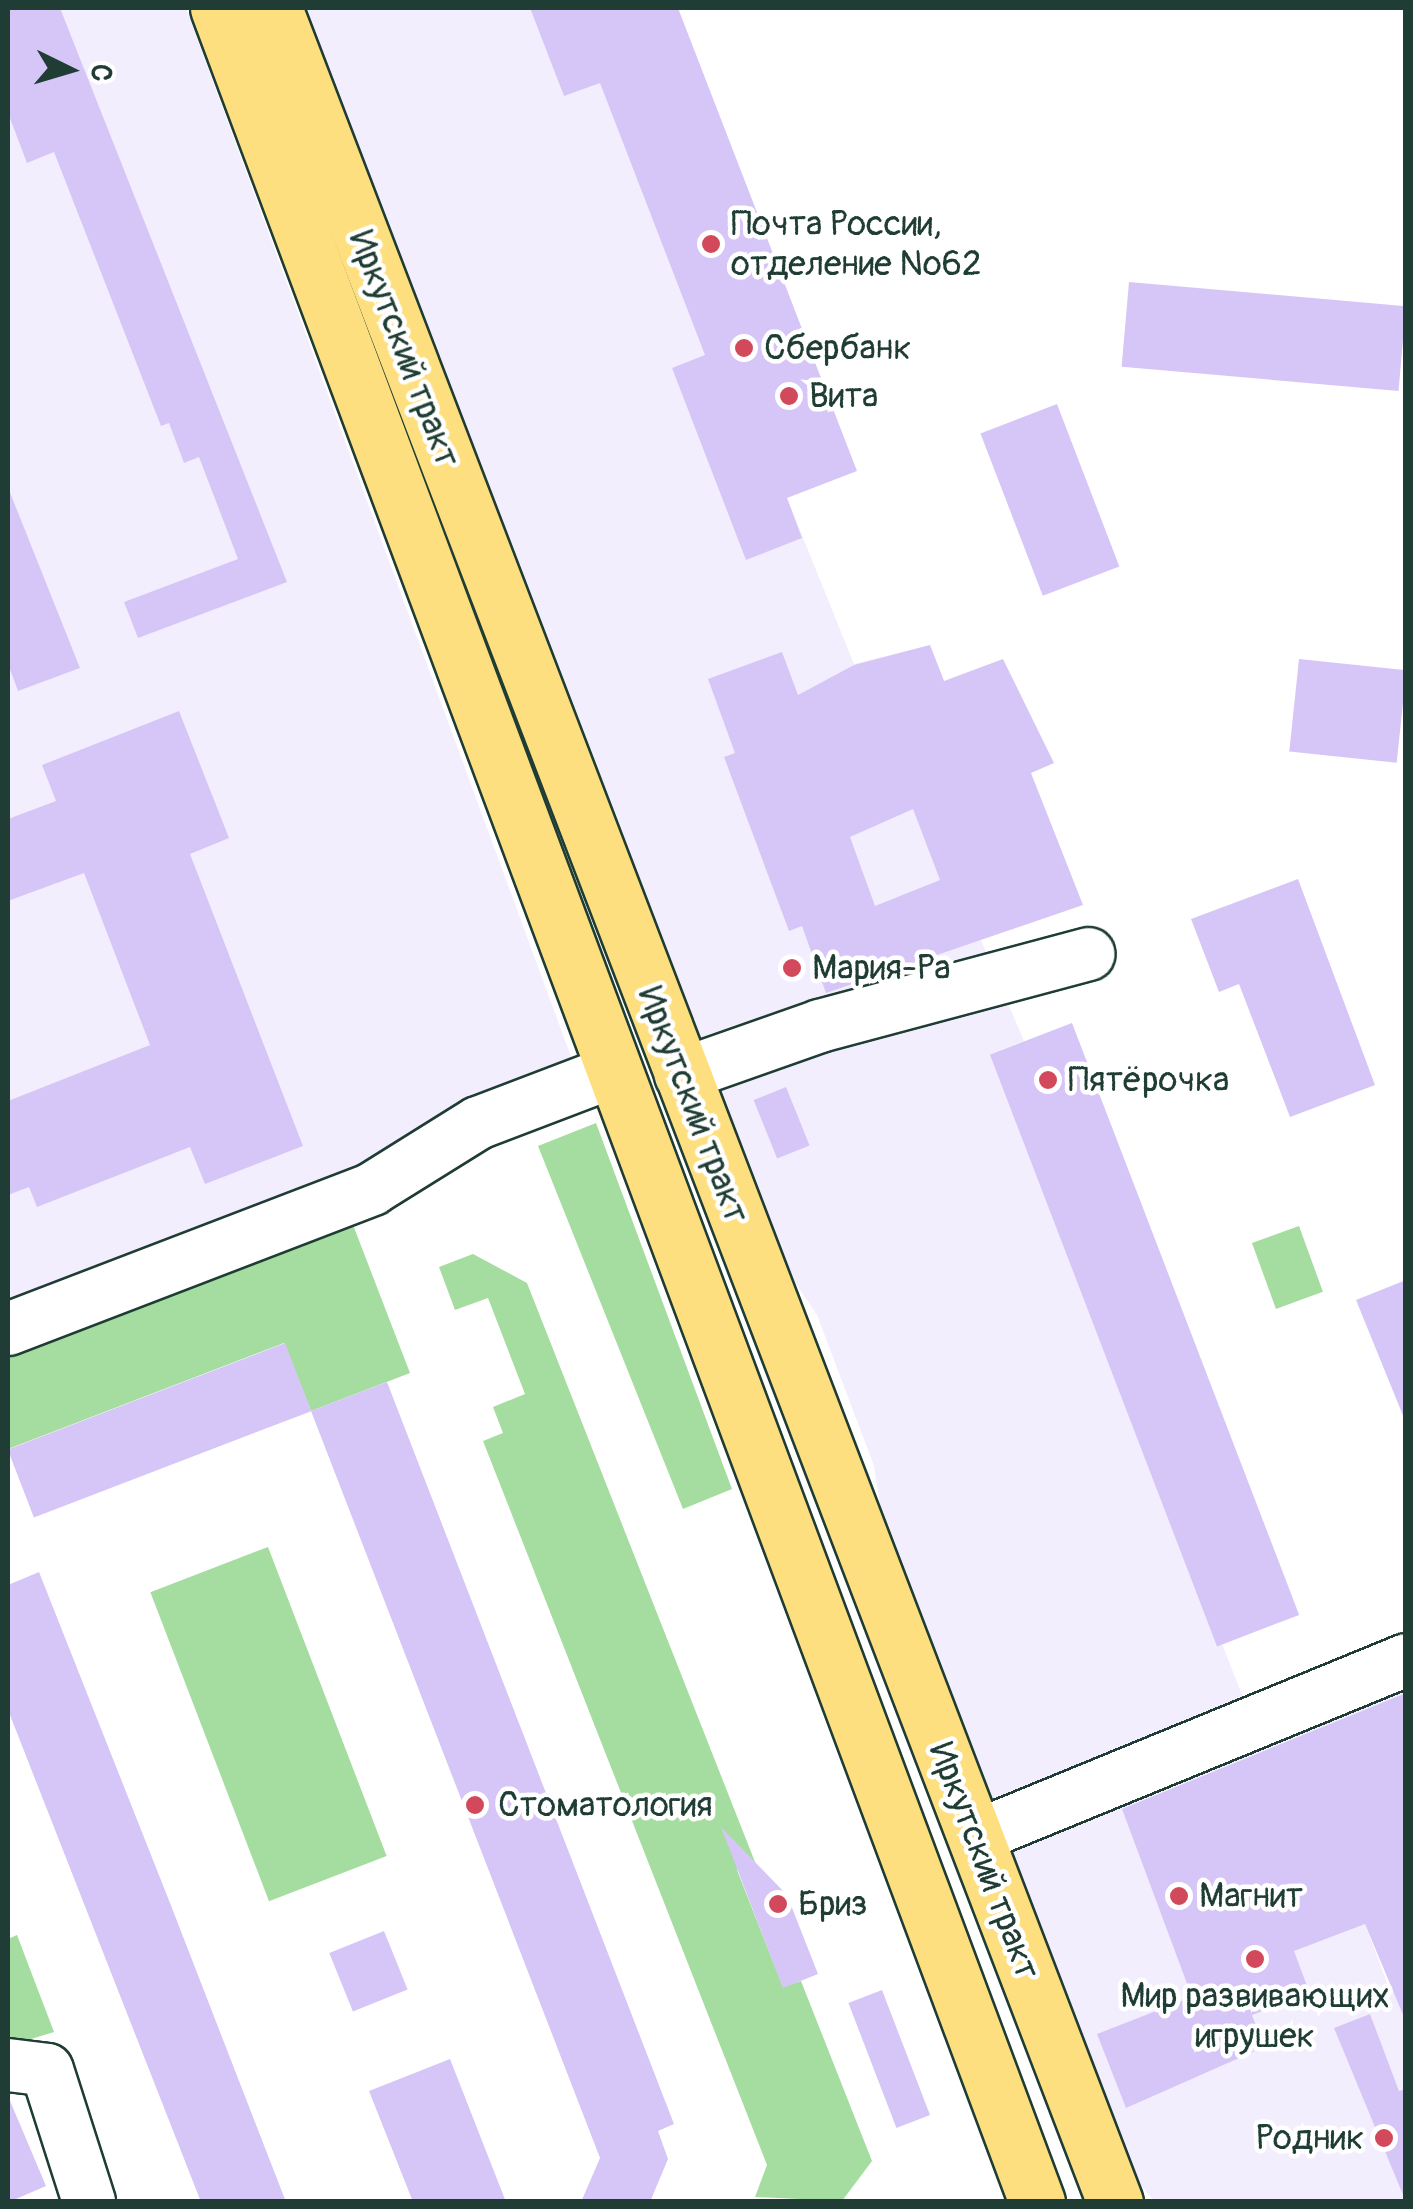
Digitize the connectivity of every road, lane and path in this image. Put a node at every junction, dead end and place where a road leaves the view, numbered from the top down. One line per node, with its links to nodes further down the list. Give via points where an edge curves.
1 (218, 8): 4 (main road, Иркутский тракт)
2 (274, 8): 5 (main road, Иркутский тракт)
3 (1090, 954): 5 (lane, via 820,1026)
4 (614, 1071): 6 (lane, via 478,1122 372,1189); 11 (main road, Иркутский тракт)
5 (681, 1075): 8 (main road, Иркутский тракт)
6 (10, 1319)
7 (1406, 1660): 8 (lane)
8 (975, 1837): 12 (main road, Иркутский тракт)
9 (8, 2065): 10 (lane, via 47,2070)
10 (88, 2202)
11 (1037, 2202)
12 (1115, 2202)

